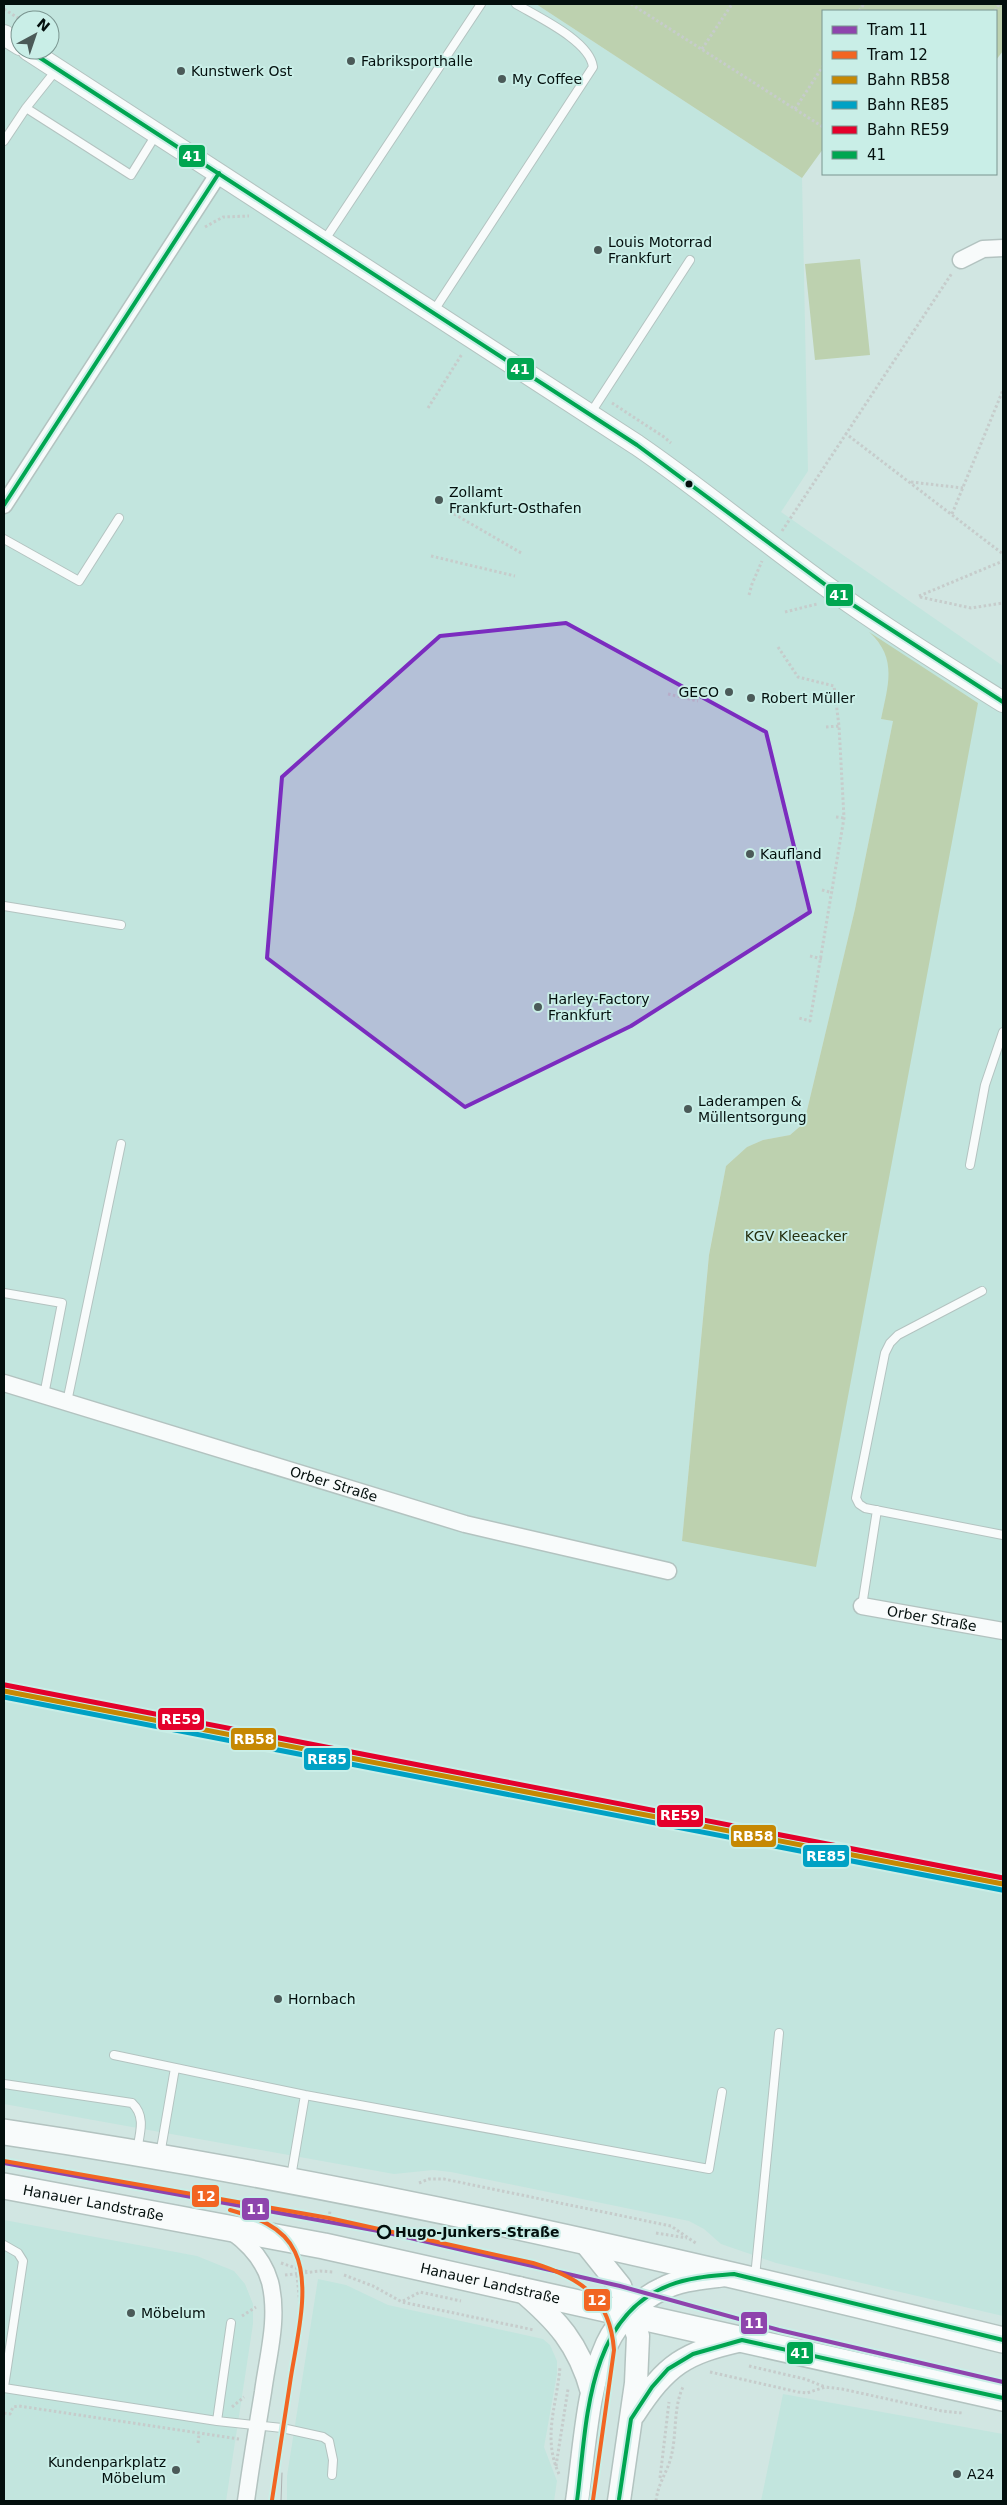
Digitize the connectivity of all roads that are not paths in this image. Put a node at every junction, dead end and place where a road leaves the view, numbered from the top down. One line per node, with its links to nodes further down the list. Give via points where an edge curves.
1 (481, 4): 9 (lane)
2 (516, 4): 13 (lane, via 582,46 592,58 593,67)
3 (43, 60): 4 (street)
4 (57, 69): 5 (lane); 6 (street)
5 (26, 108): 6 (lane, via 131,174); 7 (lane)
6 (157, 133): 8 (street)
7 (4, 141)
8 (219, 173): 9 (street); 15 (street)
9 (324, 241): 13 (street)
10 (1003, 248): 12 (street, via 983,249)
11 (690, 260): 14 (lane)
12 (961, 260)
13 (433, 312): 14 (street)
14 (590, 414): 18 (street, via 691,482 850,603)
15 (4, 504)
16 (119, 518): 17 (lane, via 79,581)
17 (4, 539)
18 (1003, 702)
19 (4, 906): 20 (lane)
20 (121, 925)
21 (1003, 1032): 23 (lane, via 985,1085)
22 (121, 1144): 28 (lane)
23 (970, 1165)
24 (982, 1291): 29 (lane, via 898,1335 888,1348 856,1498 865,1508)
25 (4, 1293): 27 (lane, via 62,1303)
26 (4, 1383): 27 (street, Orber Straße)
27 (44, 1395): 28 (street, Orber Straße)
28 (67, 1402): 31 (street, Orber Straße, via 465,1524)
29 (877, 1510): 30 (lane); 32 (lane)
30 (1003, 1535)
31 (668, 1571)
32 (862, 1606): 33 (street, Orber Straße)
33 (1003, 1631)
34 (779, 2033): 47 (lane)
35 (114, 2055): 36 (lane)
36 (175, 2068): 39 (lane); 41 (lane)
37 (4, 2084): 41 (lane, via 132,2103 142,2117)
38 (722, 2092): 39 (lane, via 709,2169)
39 (305, 2095): 42 (lane)
40 (4, 2132): 41 (main road)
41 (148, 2154): 42 (main road)
42 (291, 2181): 45 (main road)
43 (4, 2186): 44 (main road, Hanauer Landstraße)
44 (226, 2227): 48 (main road, Hanauer Landstraße); 58 (street, via 259,2257 272,2296 273,2324)
45 (584, 2241): 47 (main road); 49 (main road, via 620,2286)
46 (4, 2245): 53 (lane, via 23,2260)
47 (744, 2277): 49 (main road, via 689,2280 663,2288); 52 (main road)
48 (518, 2288): 49 (main road, Hanauer Landstraße); 54 (main road, via 558,2323 571,2340 583,2362)
49 (631, 2313): 51 (main road, Hanauer Landstraße); 54 (main road, via 606,2344); 56 (main road, via 639,2351)
50 (231, 2323): 57 (lane)
51 (742, 2340): 55 (main road, Hanauer Landstraße); 56 (main road, via 693,2354 668,2369)
52 (1003, 2340)
53 (4, 2388): 57 (lane)
54 (593, 2394): 61 (main road)
55 (1003, 2398)
56 (631, 2419): 62 (main road)
57 (217, 2420): 58 (lane)
58 (257, 2425): 59 (lane, via 323,2437 329,2441); 60 (street)
59 (332, 2475)
60 (246, 2501)
61 (577, 2501)
62 (619, 2501)

